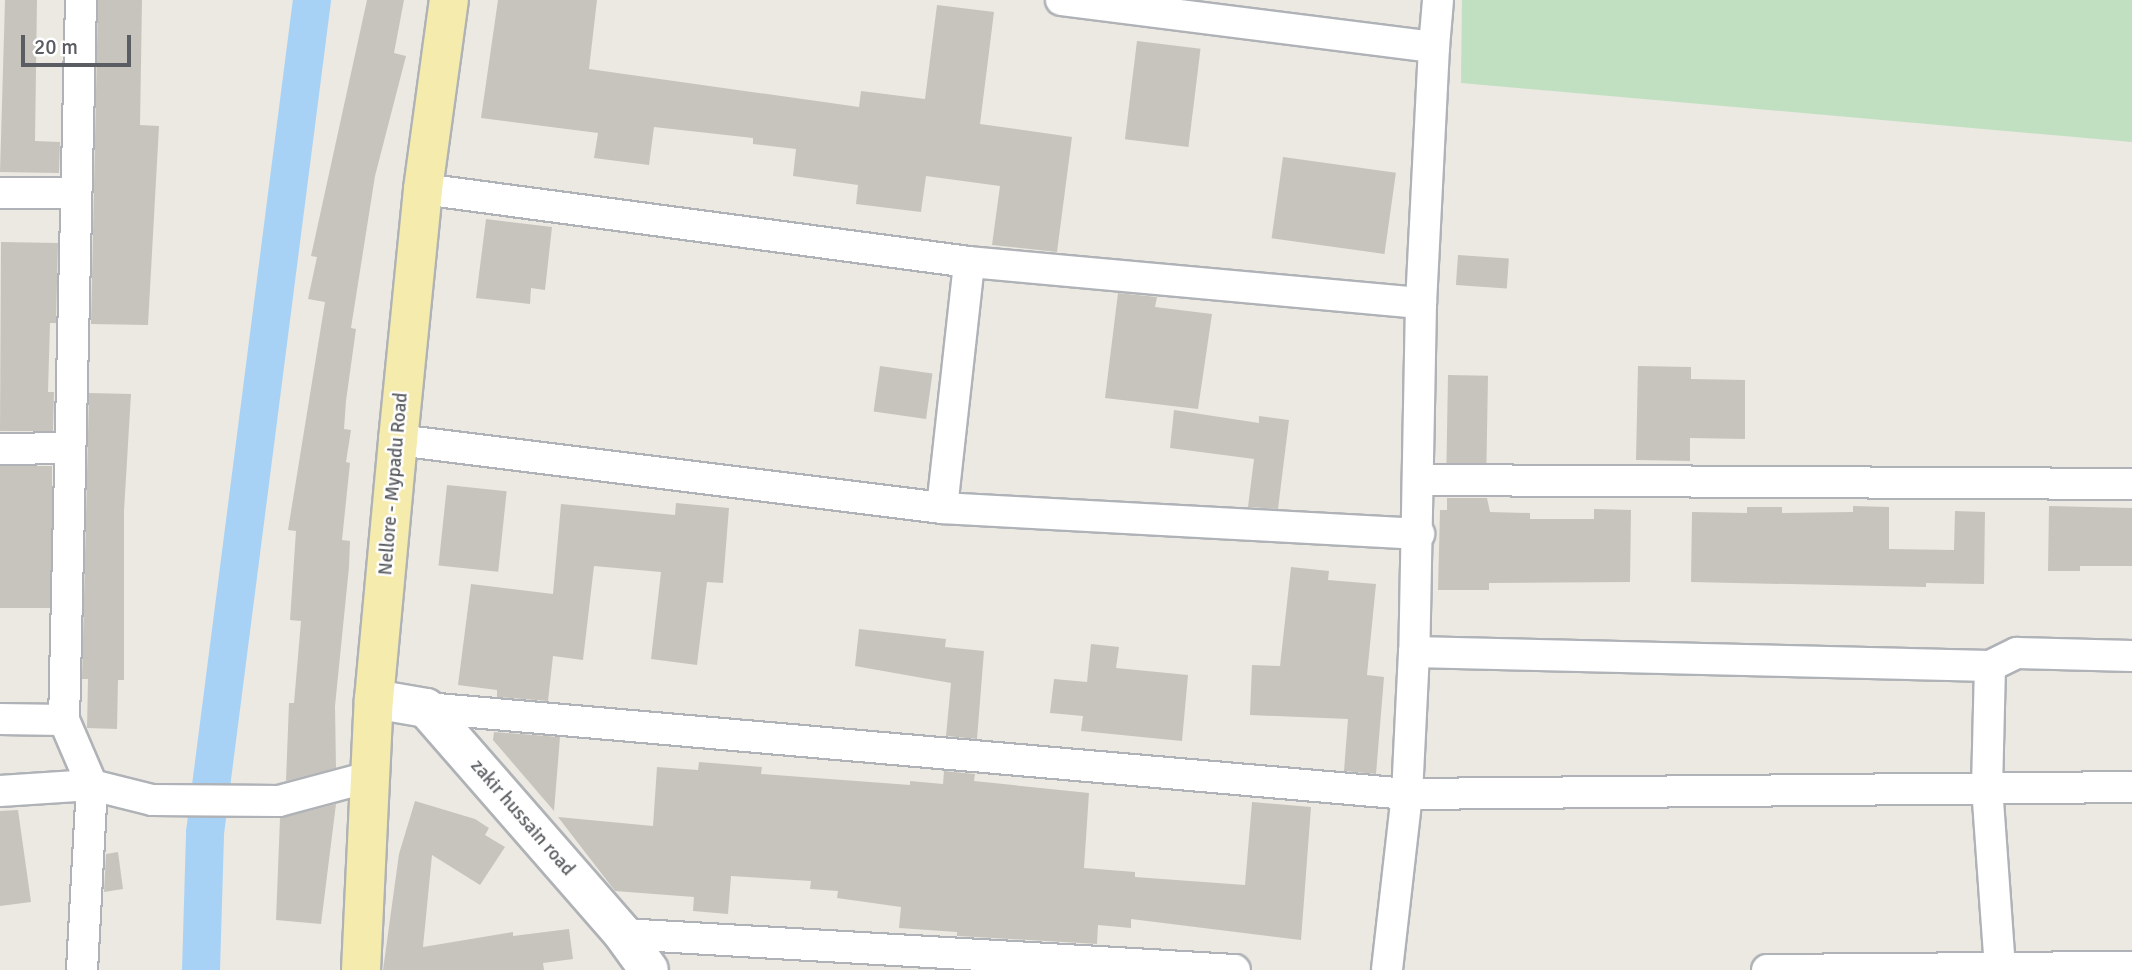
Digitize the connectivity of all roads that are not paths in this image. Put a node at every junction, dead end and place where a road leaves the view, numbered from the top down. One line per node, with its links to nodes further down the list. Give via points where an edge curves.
1 (80, 0): 8 (street)
2 (449, 0): 6 (main road, Nellore - Mypadu Road)
3 (1061, 0): 5 (street)
4 (1438, 0): 5 (street)
5 (1434, 47): 10 (street)
6 (423, 189): 9 (street); 11 (main road, Nellore - Mypadu Road)
7 (0, 193): 8 (street)
8 (76, 193): 12 (street)
9 (969, 262): 10 (street); 16 (street)
10 (1421, 303): 14 (street)
11 (398, 440): 16 (street); 21 (main road, Nellore - Mypadu Road)
12 (70, 448): 13 (street); 24 (street)
13 (0, 449)
14 (1421, 480): 15 (street); 17 (street)
15 (2132, 484)
16 (942, 508): 17 (street)
17 (1419, 534): 18 (street)
18 (1414, 652): 20 (street); 30 (street)
19 (2132, 656): 20 (street, via 2017,653)
20 (1990, 666): 27 (street)
21 (374, 699): 22 (street); 25 (main road, Nellore - Mypadu Road)
22 (426, 708): 30 (street); 31 (street, zakir hussain road)
23 (0, 719): 24 (street)
24 (64, 720): 26 (street)
25 (369, 777): 26 (street, via 279,800 152,800); 36 (main road, Nellore - Mypadu Road)
26 (92, 785): 29 (street); 35 (street)
27 (1987, 787): 28 (street); 30 (street); 34 (street)
28 (2132, 787)
29 (0, 791)
30 (1407, 794): 39 (street)
31 (624, 934): 33 (street); 37 (street, zakir hussain road)
32 (2132, 967): 34 (street)
33 (1126, 968): 38 (street)
34 (2000, 969): 40 (street)
35 (82, 970)
36 (360, 970)
37 (649, 970)
38 (1235, 970)
39 (1387, 970)
40 (1767, 970)

